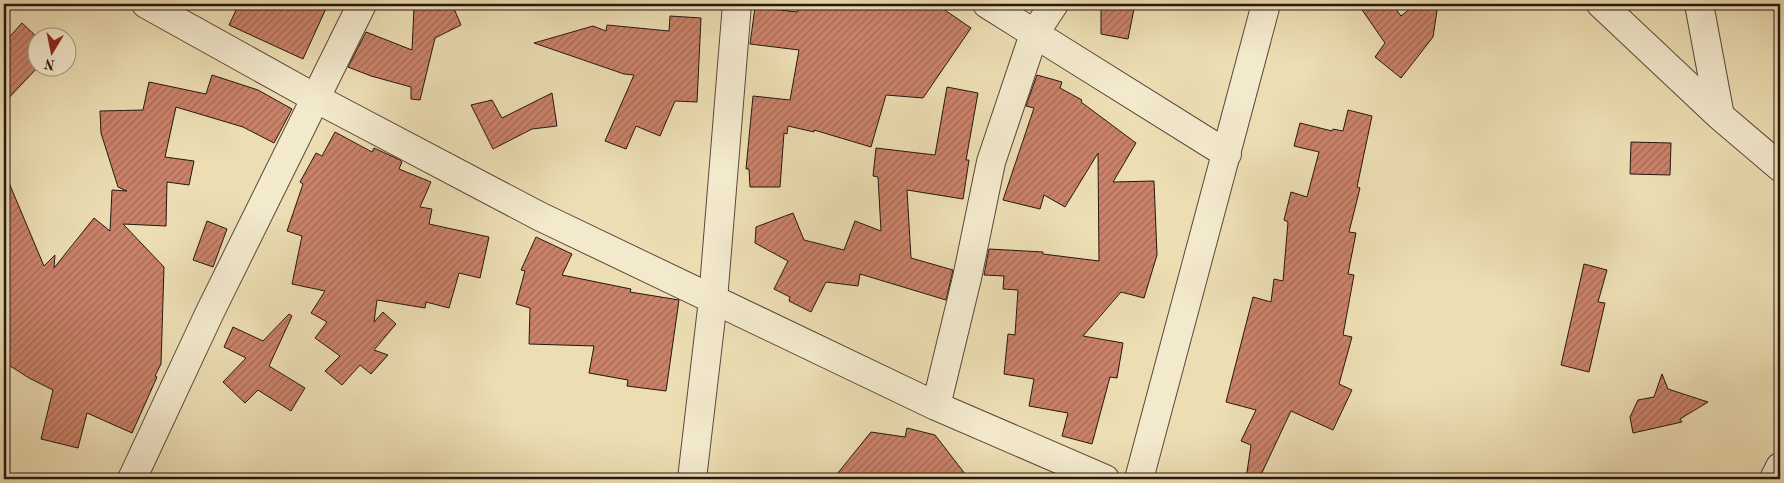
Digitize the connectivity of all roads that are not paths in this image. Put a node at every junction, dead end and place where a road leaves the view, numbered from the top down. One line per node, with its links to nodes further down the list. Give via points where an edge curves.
1 (146, 4): 10 (street)
2 (362, 4): 10 (street)
3 (737, 4): 14 (street)
4 (987, 4): 9 (street)
5 (1054, 4): 9 (street)
6 (1266, 4): 12 (street)
7 (1601, 4): 11 (street)
8 (1699, 4): 11 (street)
9 (1034, 34): 12 (street); 15 (street, via 991,162)
10 (316, 99): 14 (street, via 539,216); 17 (street, via 210,312)
11 (1720, 116): 13 (street)
12 (1227, 154): 20 (street)
13 (1780, 167)
14 (713, 300): 15 (street); 18 (street)
15 (936, 406): 19 (street)
16 (1780, 467): 21 (street)
17 (132, 479)
18 (692, 479)
19 (1106, 479)
20 (1139, 479)
21 (1774, 479)

